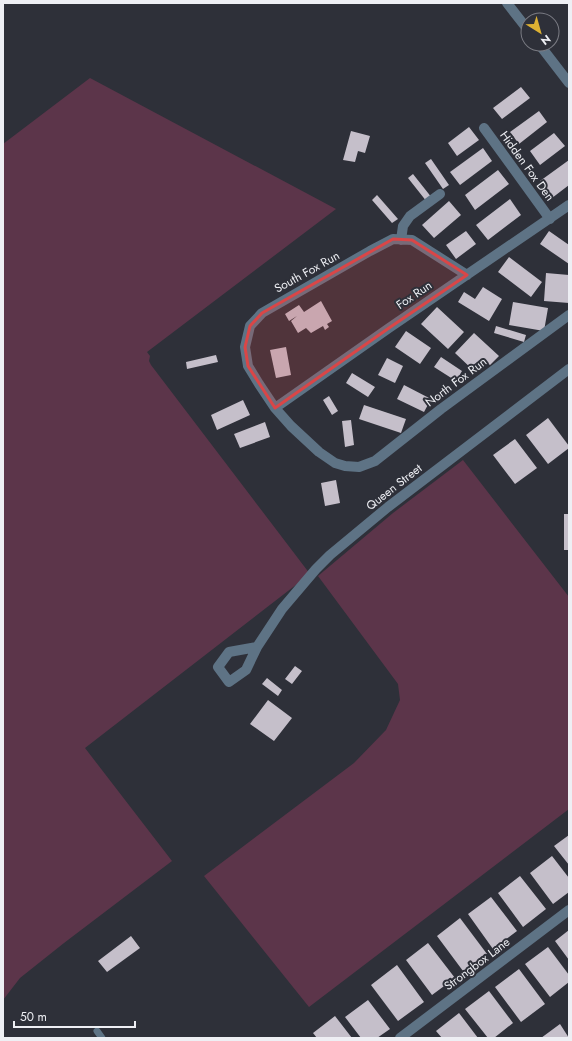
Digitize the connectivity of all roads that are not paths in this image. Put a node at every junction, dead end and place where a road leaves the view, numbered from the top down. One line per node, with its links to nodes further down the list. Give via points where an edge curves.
1 (507, 3): 2 (street)
2 (520, 20)
3 (545, 52): 4 (street)
4 (569, 83)
5 (484, 128): 8 (street, Hidden Fox Den)
6 (440, 194): 9 (street, via 410,216 403,226)
7 (569, 205): 8 (street, Fox Run)
8 (550, 219): 10 (street, Fox Run)
9 (401, 240): 10 (street, South Fox Run, via 412,240); 13 (street, South Fox Run, via 393,239 370,251 262,313 250,326 245,347 248,366)
10 (466, 275): 13 (street, Fox Run)
11 (569, 315): 13 (street, North Fox Run, via 375,461 358,467 335,463 319,452)
12 (569, 369): 14 (street, Queen Street, via 388,507 330,555 282,609)
13 (276, 408)
14 (257, 647)
15 (569, 910): 18 (street, Strongbox Lane)
16 (96, 1031): 17 (lane)
17 (102, 1038)
18 (400, 1038)

